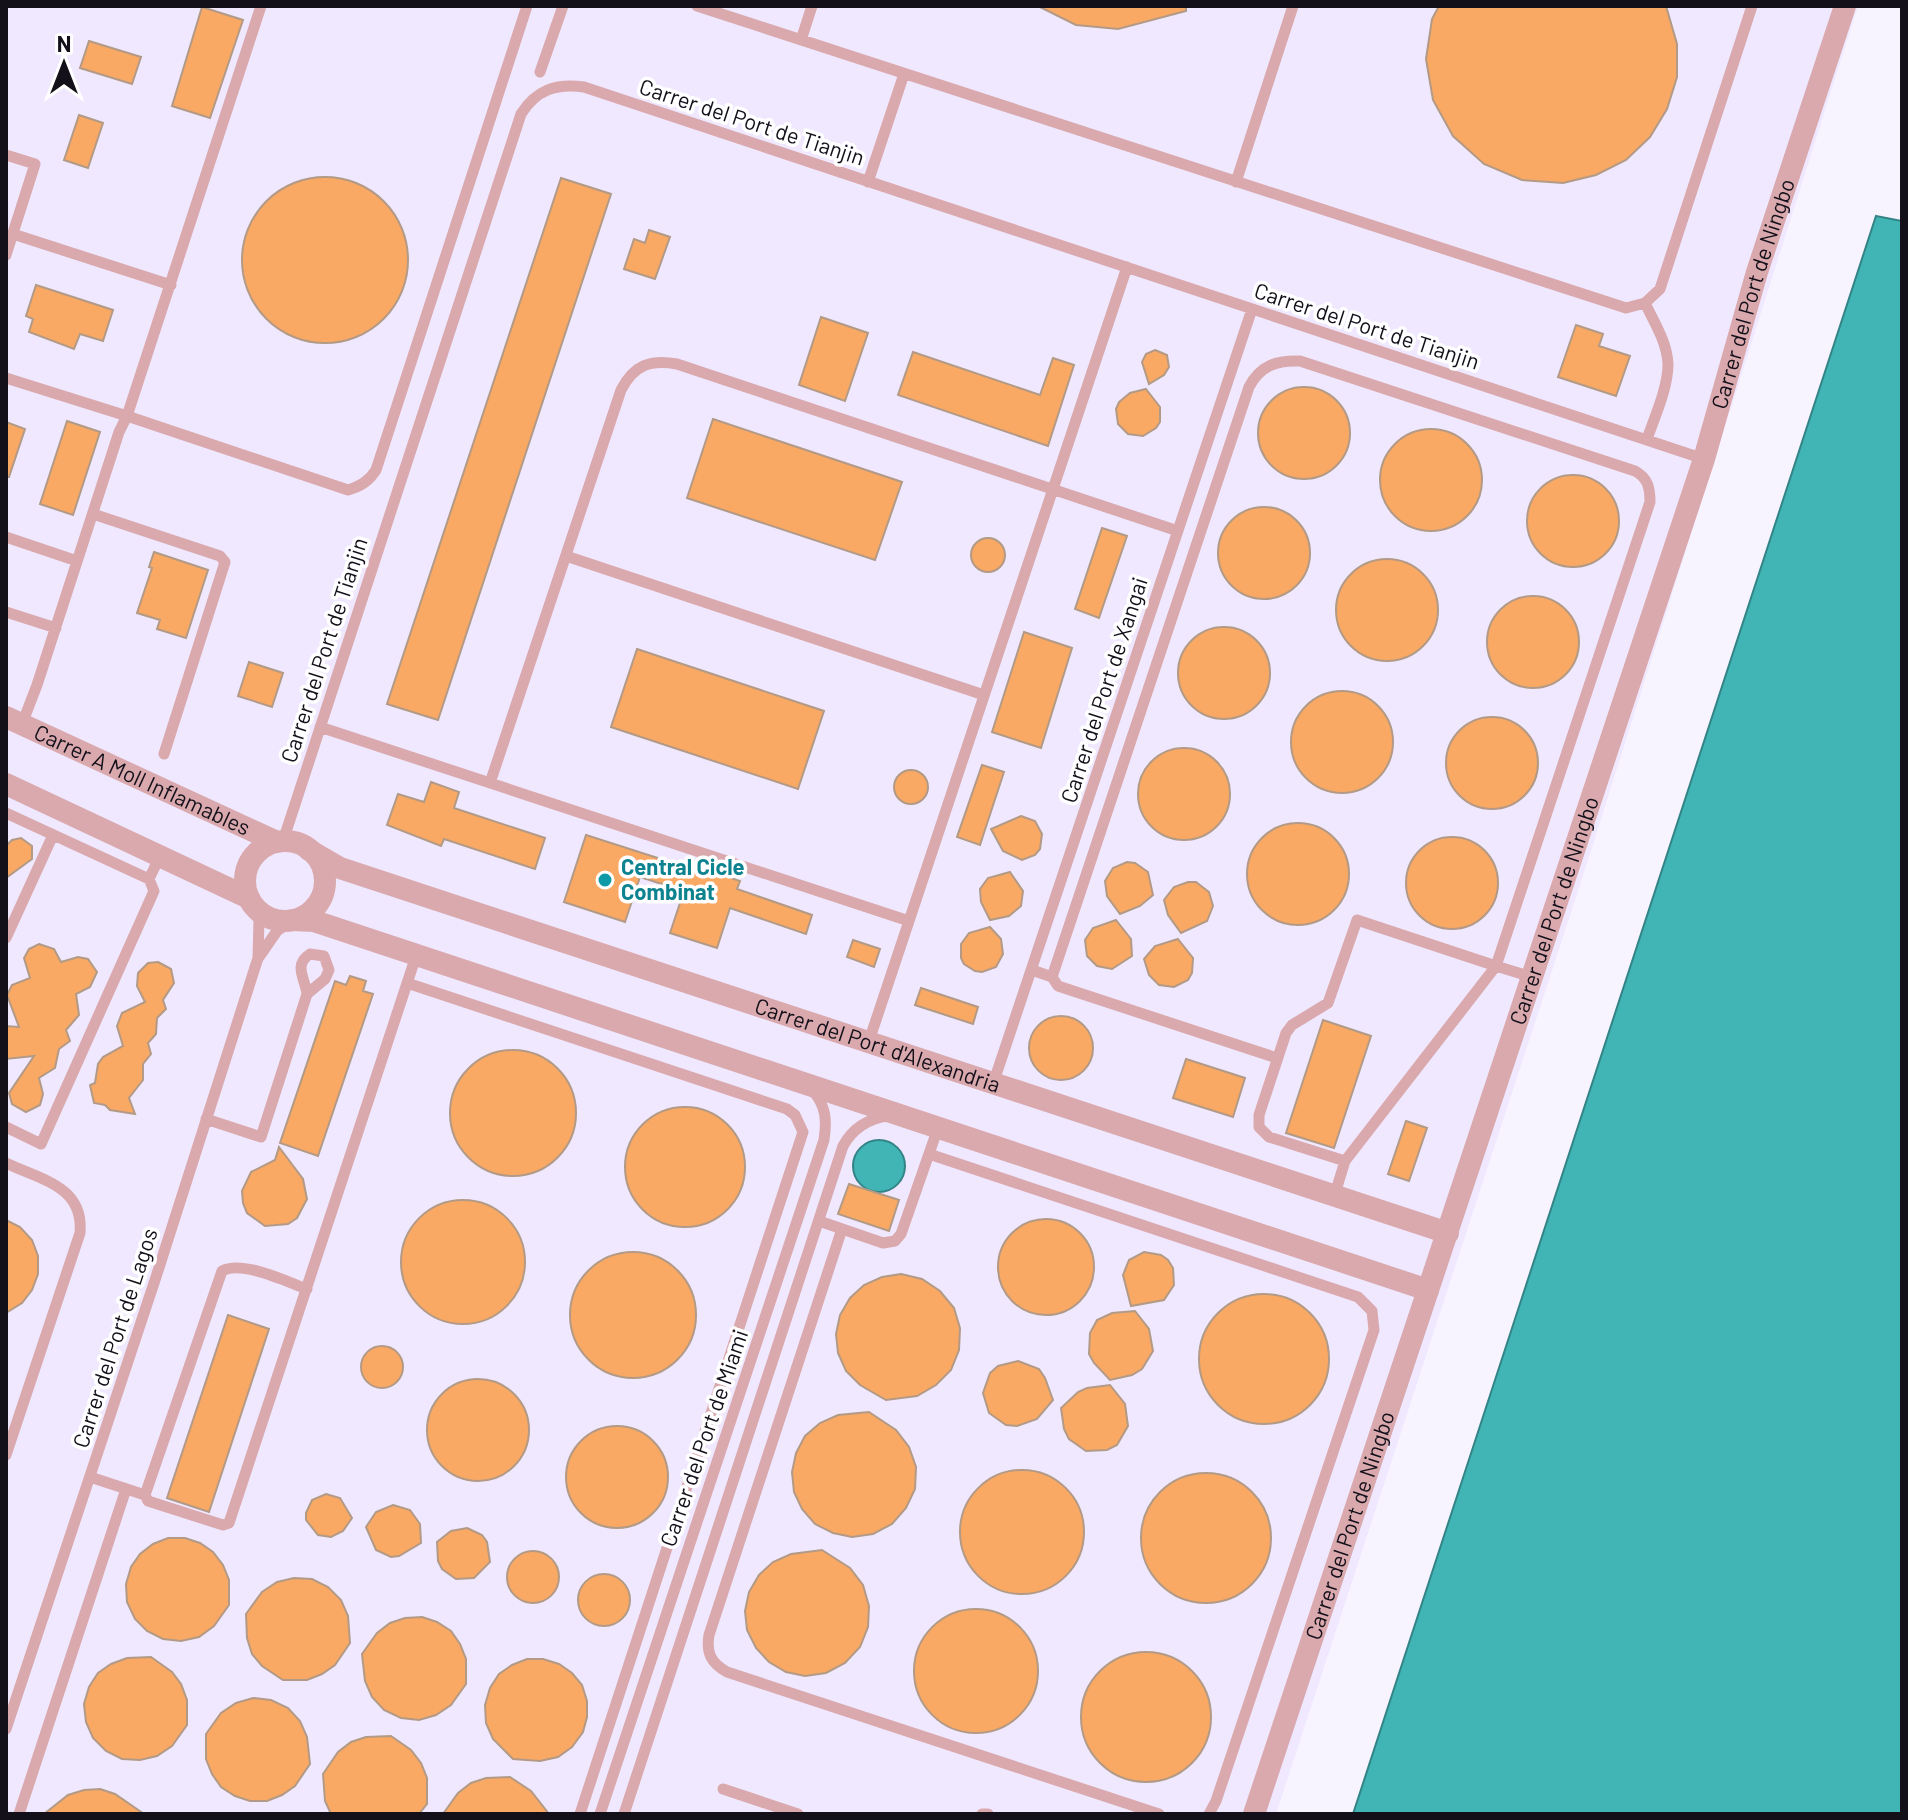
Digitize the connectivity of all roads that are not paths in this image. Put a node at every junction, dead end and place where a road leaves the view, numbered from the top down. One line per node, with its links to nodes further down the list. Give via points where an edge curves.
1 (260, 6): 19 (lane)
2 (527, 6): 23 (lane, via 376,470 366,483 348,490)
3 (563, 6): 11 (lane)
4 (697, 6): 9 (lane)
5 (812, 6): 10 (lane)
6 (1293, 6): 15 (lane)
7 (1752, 6): 20 (lane, via 1660,289)
8 (1845, 6): 25 (street, Carrer del Port de Ningbo, via 1757,272)
9 (713, 8): 10 (lane)
10 (801, 40): 12 (lane)
11 (540, 72)
12 (904, 74): 14 (lane); 15 (lane)
13 (6, 155): 16 (lane, via 35,164)
14 (868, 182): 18 (lane, Carrer del Port de Tianjin); 36 (lane, Carrer del Port de Tianjin, via 584,87 556,86 529,100)
15 (1236, 182): 20 (lane, via 1611,304 1626,308)
16 (13, 234): 17 (lane); 19 (lane)
17 (6, 255)
18 (1127, 267): 21 (lane, Carrer del Port de Tianjin); 26 (lane)
19 (171, 285): 23 (lane)
20 (1645, 303): 24 (lane, via 1668,364)
21 (1252, 309): 24 (lane, Carrer del Port de Tianjin); 28 (lane, Carrer del Port de Xangai)
22 (6, 378): 23 (lane)
23 (127, 416): 27 (lane)
24 (1647, 439): 25 (lane, Carrer del Port de Tianjin)
25 (1704, 459): 55 (street, Carrer del Port de Ningbo)
26 (1053, 490): 28 (lane); 30 (lane, via 677,364 653,361 634,370 621,390); 34 (lane)
27 (93, 514): 31 (lane); 37 (lane, via 225,562)
28 (1178, 531): 53 (lane, Carrer del Port de Xangai)
29 (6, 537): 31 (lane)
30 (566, 556): 34 (lane); 38 (lane)
31 (77, 561): 33 (lane)
32 (6, 612): 33 (lane)
33 (56, 628): 35 (lane)
34 (984, 695): 48 (lane)
35 (14, 720): 42 (street, Carrer A Moll Inflamables)
36 (320, 727): 38 (lane); 42 (lane, Carrer del Port de Tianjin)
37 (164, 754)
38 (490, 783): 48 (lane)
39 (6, 784): 44 (street)
40 (6, 813): 41 (lane)
41 (53, 835): 45 (lane); 49 (lane)
42 (280, 842): 43 (street); 46 (street, via 252,859 245,878)
43 (309, 850): 47 (street, via 318,859 325,884 315,907); 58 (street, Carrer del Port d'Alexandria, via 340,868)
44 (160, 856): 45 (lane); 46 (street)
45 (149, 879): 64 (lane, via 154,891 41,1144)
46 (250, 901): 47 (street, via 264,916); 51 (lane, via 259,920)
47 (293, 920): 50 (street, via 314,921); 51 (lane, via 277,931)
48 (909, 921): 58 (lane)
49 (6, 938)
50 (416, 956): 56 (lane); 60 (street)
51 (258, 958): 63 (lane, Carrer del Port de Lagos)
52 (1496, 966): 54 (lane, via 1650,502 1648,483 1635,471 1287,361 1262,369 1249,387); 55 (lane); 59 (lane, via 1357,920 1328,1003 1288,1029); 67 (lane)
53 (1032, 970): 54 (lane); 61 (lane, Carrer del Port de Xangai)
54 (1052, 977): 59 (lane, via 1058,986)
55 (1532, 977): 72 (street, Carrer del Port de Ningbo)
56 (407, 983): 73 (lane); 82 (lane, via 787,1109 803,1132)
57 (307, 994): 63 (lane, via 261,1137)
58 (868, 1044): 61 (street, Carrer del Port d'Alexandria)
59 (1277, 1058): 67 (lane, via 1259,1127 1269,1137)
60 (799, 1082): 62 (street); 83 (lane, Carrer del Port de Miami, via 824,1107 824,1140)
61 (993, 1084): 69 (street, Carrer del Port d'Alexandria)
62 (901, 1116): 65 (street); 70 (lane, Carrer del Port de Miami, via 870,1119 850,1134)
63 (206, 1119): 76 (lane, Carrer del Port de Lagos)
64 (6, 1127)
65 (938, 1128): 66 (lane); 74 (street)
66 (929, 1154): 71 (lane, via 899,1238 883,1243); 89 (lane, via 1358,1297 1372,1311 1374,1330)
67 (1345, 1161): 69 (lane)
68 (6, 1163): 75 (lane, via 66,1192 81,1221)
69 (1334, 1197): 72 (street, Carrer del Port d'Alexandria)
70 (819, 1221): 71 (lane); 84 (lane, Carrer del Port de Miami)
71 (842, 1229): 88 (lane, via 709,1635 710,1657 727,1672)
72 (1448, 1233): 74 (street, Carrer del Port de Ningbo)
73 (307, 1289): 78 (lane, via 243,1267 222,1271); 78 (lane, via 229,1523 148,1501)
74 (1428, 1290): 90 (street, Carrer del Port de Ningbo)
75 (6, 1455)
76 (90, 1477): 77 (lane); 79 (lane, Carrer del Port de Lagos)
77 (126, 1489): 78 (lane); 81 (lane)
78 (145, 1495)
79 (6, 1729)
80 (723, 1789): 85 (lane)
81 (19, 1814)
82 (580, 1814)
83 (600, 1814)
84 (624, 1814)
85 (798, 1814)
86 (982, 1814): 87 (lane)
87 (988, 1814)
88 (1159, 1814)
89 (1209, 1814)
90 (1254, 1814)

